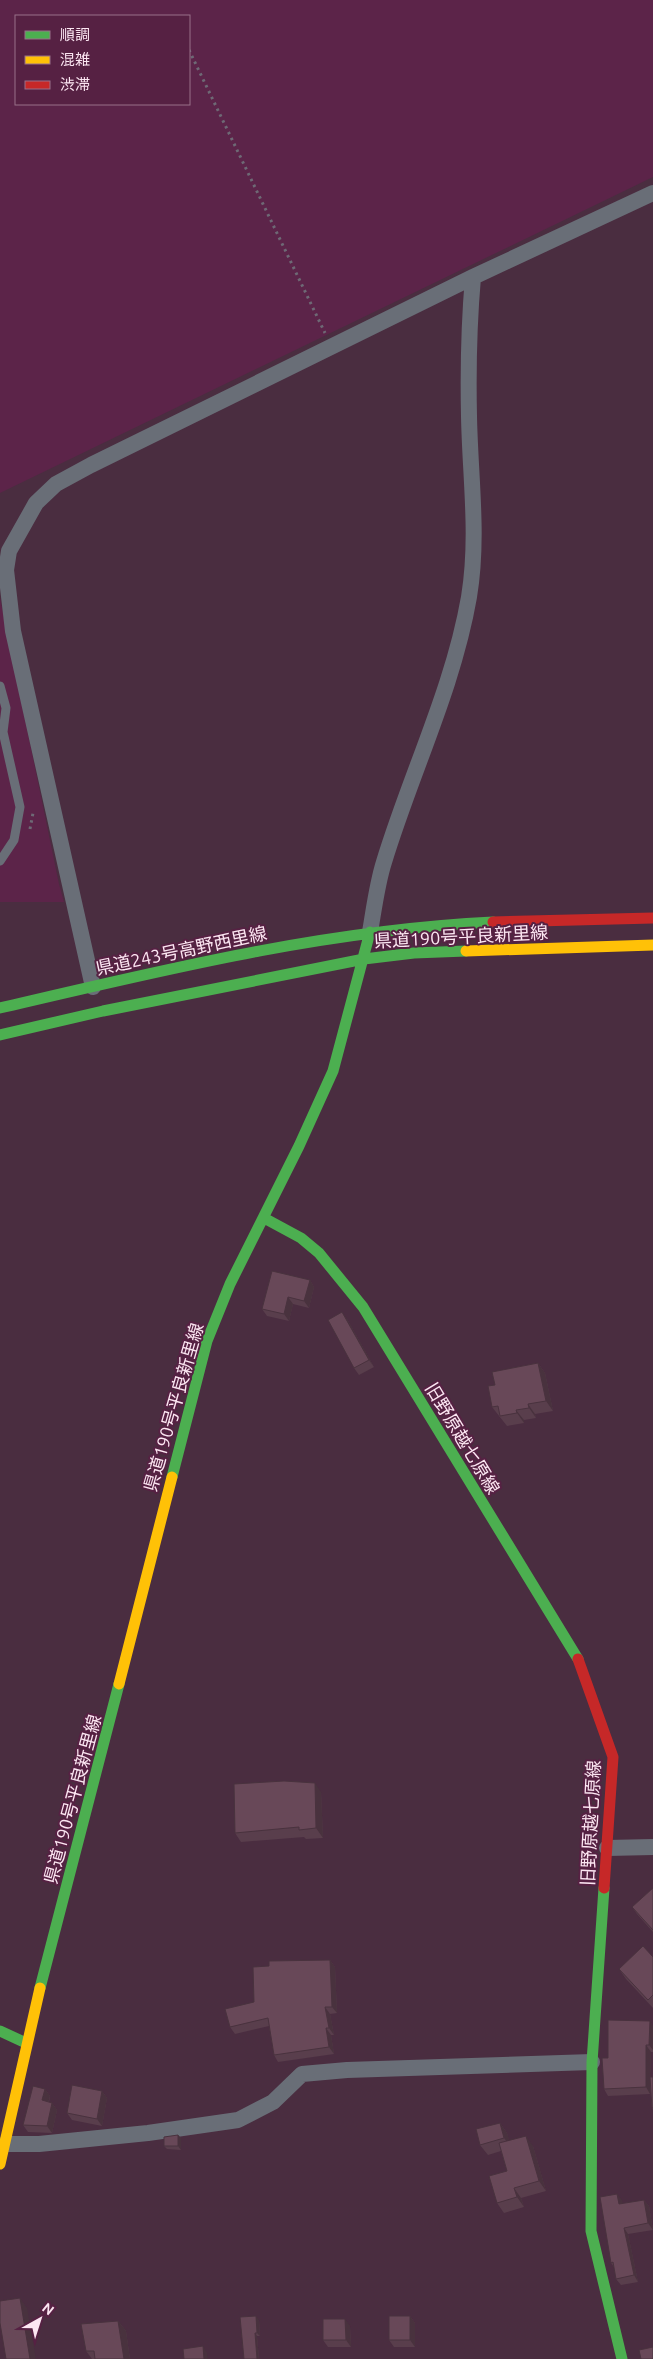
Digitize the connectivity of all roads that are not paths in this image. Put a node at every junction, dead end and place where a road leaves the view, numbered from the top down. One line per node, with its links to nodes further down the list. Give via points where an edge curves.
1 (653, 193): 2 (street)
2 (473, 277): 7 (street, via 469,389 474,558 469,595 463,630 436,719 383,863); 10 (street, via 56,484 36,503 10,551 6,570 13,631)
3 (0, 686): 4 (lane, via 6,708)
4 (1, 730): 5 (lane, via 20,807 14,840)
5 (0, 861)
6 (653, 918): 7 (main road, 県道190号平良新里線, via 514,921)
7 (370, 932): 9 (main road); 10 (main road, 県道243号高野西里線, via 220,958)
8 (653, 945): 9 (main road, 県道190号平良新里線, via 414,953)
9 (364, 959): 12 (main road, via 112,1009); 13 (main road, 県道190号平良新里線, via 333,1071)
10 (93, 987): 11 (main road, 県道243号高野西里線)
11 (0, 1008)
12 (0, 1035)
13 (264, 1218): 15 (main road, 旧野原越七原線, via 301,1238 318,1253 363,1307 579,1662 613,1757); 17 (main road, 県道190号平良新里線, via 230,1284 207,1341)
14 (653, 1847): 15 (street)
15 (607, 1848): 18 (main road, 旧野原越七原線)
16 (0, 2031): 17 (main road)
17 (26, 2043): 19 (main road, 県道190号平良新里線)
18 (592, 2062): 19 (street, via 302,2074 273,2102 238,2120 148,2133 39,2144); 21 (main road, 旧野原越七原線, via 591,2231)
19 (5, 2144): 20 (main road, 県道190号平良新里線)
20 (0, 2164)
21 (622, 2359)

